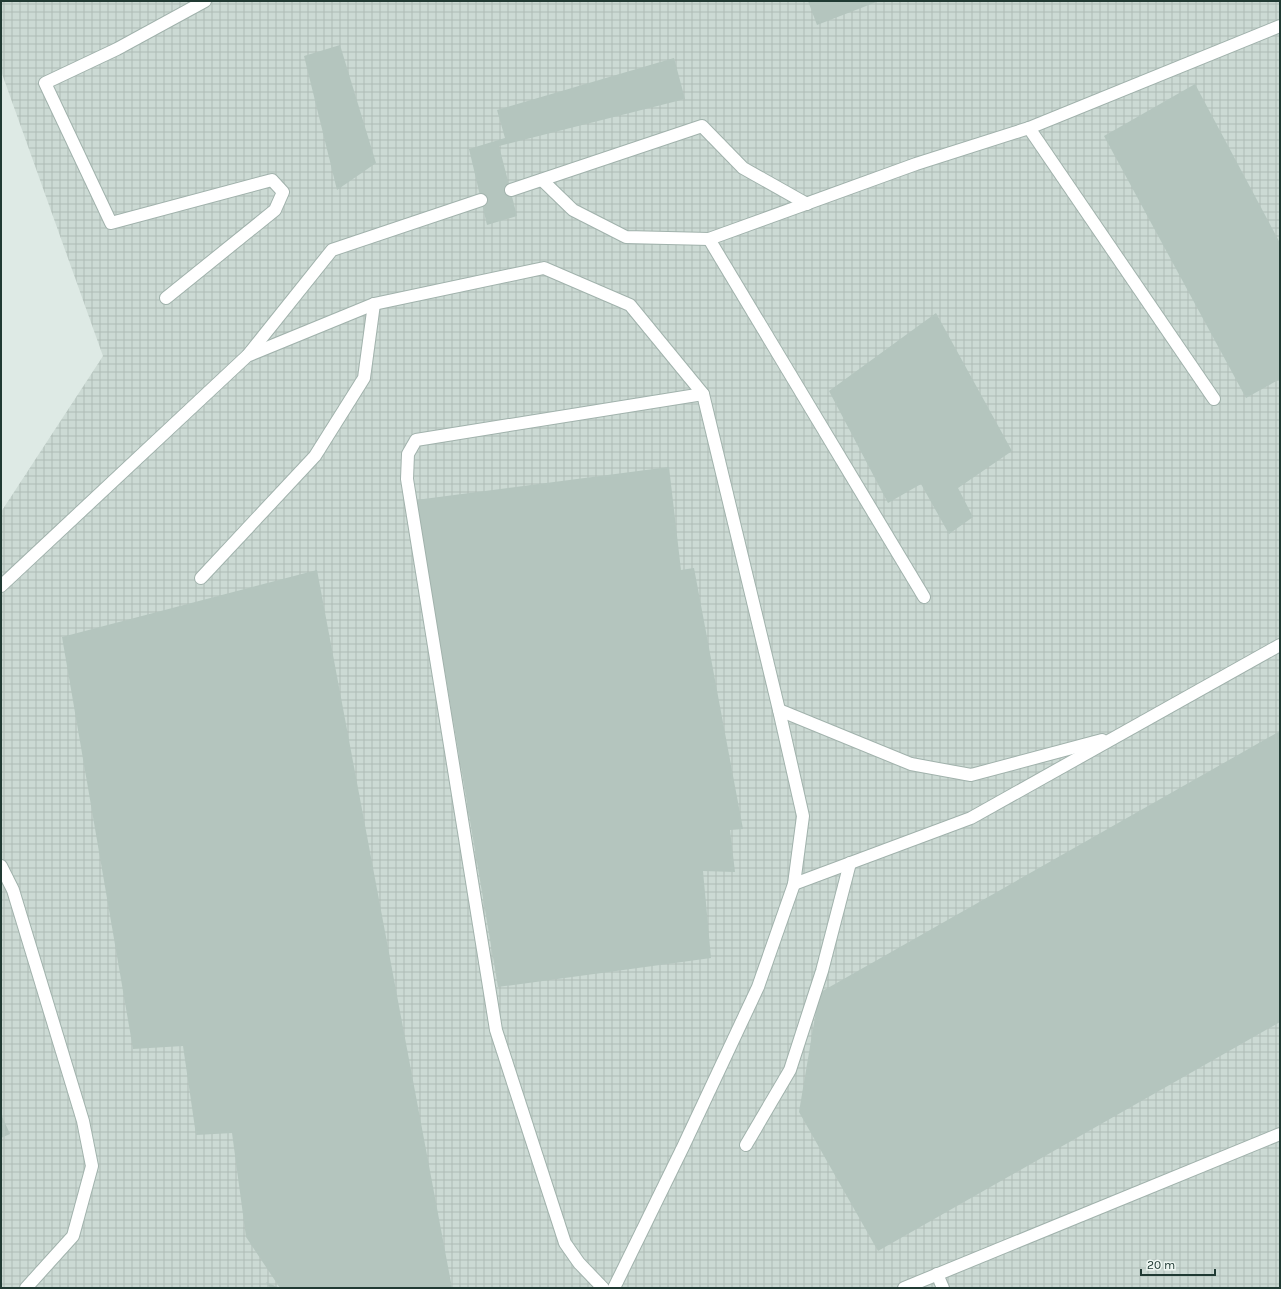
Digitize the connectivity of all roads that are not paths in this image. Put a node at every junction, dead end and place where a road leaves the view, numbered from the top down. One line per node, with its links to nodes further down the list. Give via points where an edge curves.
1 (205, 1): 9 (lane, via 117,49 45,83 111,223 272,180 283,192 275,210)
2 (1280, 26): 3 (lane)
3 (1029, 128): 7 (lane, via 916,164); 13 (lane)
4 (542, 180): 5 (lane); 7 (lane, via 702,126 743,168); 8 (lane, via 573,210 626,237)
5 (511, 190)
6 (481, 200): 11 (lane, via 332,250)
7 (807, 204): 8 (lane)
8 (709, 239): 16 (lane)
9 (166, 298)
10 (374, 304): 11 (lane); 12 (lane, via 544,268 630,305); 14 (lane, via 364,378 315,456)
11 (248, 356): 15 (lane)
12 (703, 394): 18 (lane); 27 (lane, via 416,440 408,454 407,479 496,1030 564,1243)
13 (1214, 399)
14 (201, 578)
15 (1, 586)
16 (924, 597)
17 (1280, 645): 19 (lane)
18 (780, 710): 19 (lane, via 911,764 971,775); 22 (lane, via 803,816)
19 (1119, 735): 20 (lane, via 971,818)
20 (850, 863): 22 (lane); 24 (lane, via 822,971 790,1070)
21 (1, 866): 26 (lane, via 13,890 83,1120 92,1166 73,1236)
22 (794, 884): 28 (lane, via 758,987)
23 (1280, 1134): 25 (lane)
24 (746, 1145)
25 (937, 1274): 29 (lane); 30 (lane)
26 (26, 1288)
27 (603, 1288)
28 (614, 1288)
29 (904, 1288)
30 (943, 1288)

